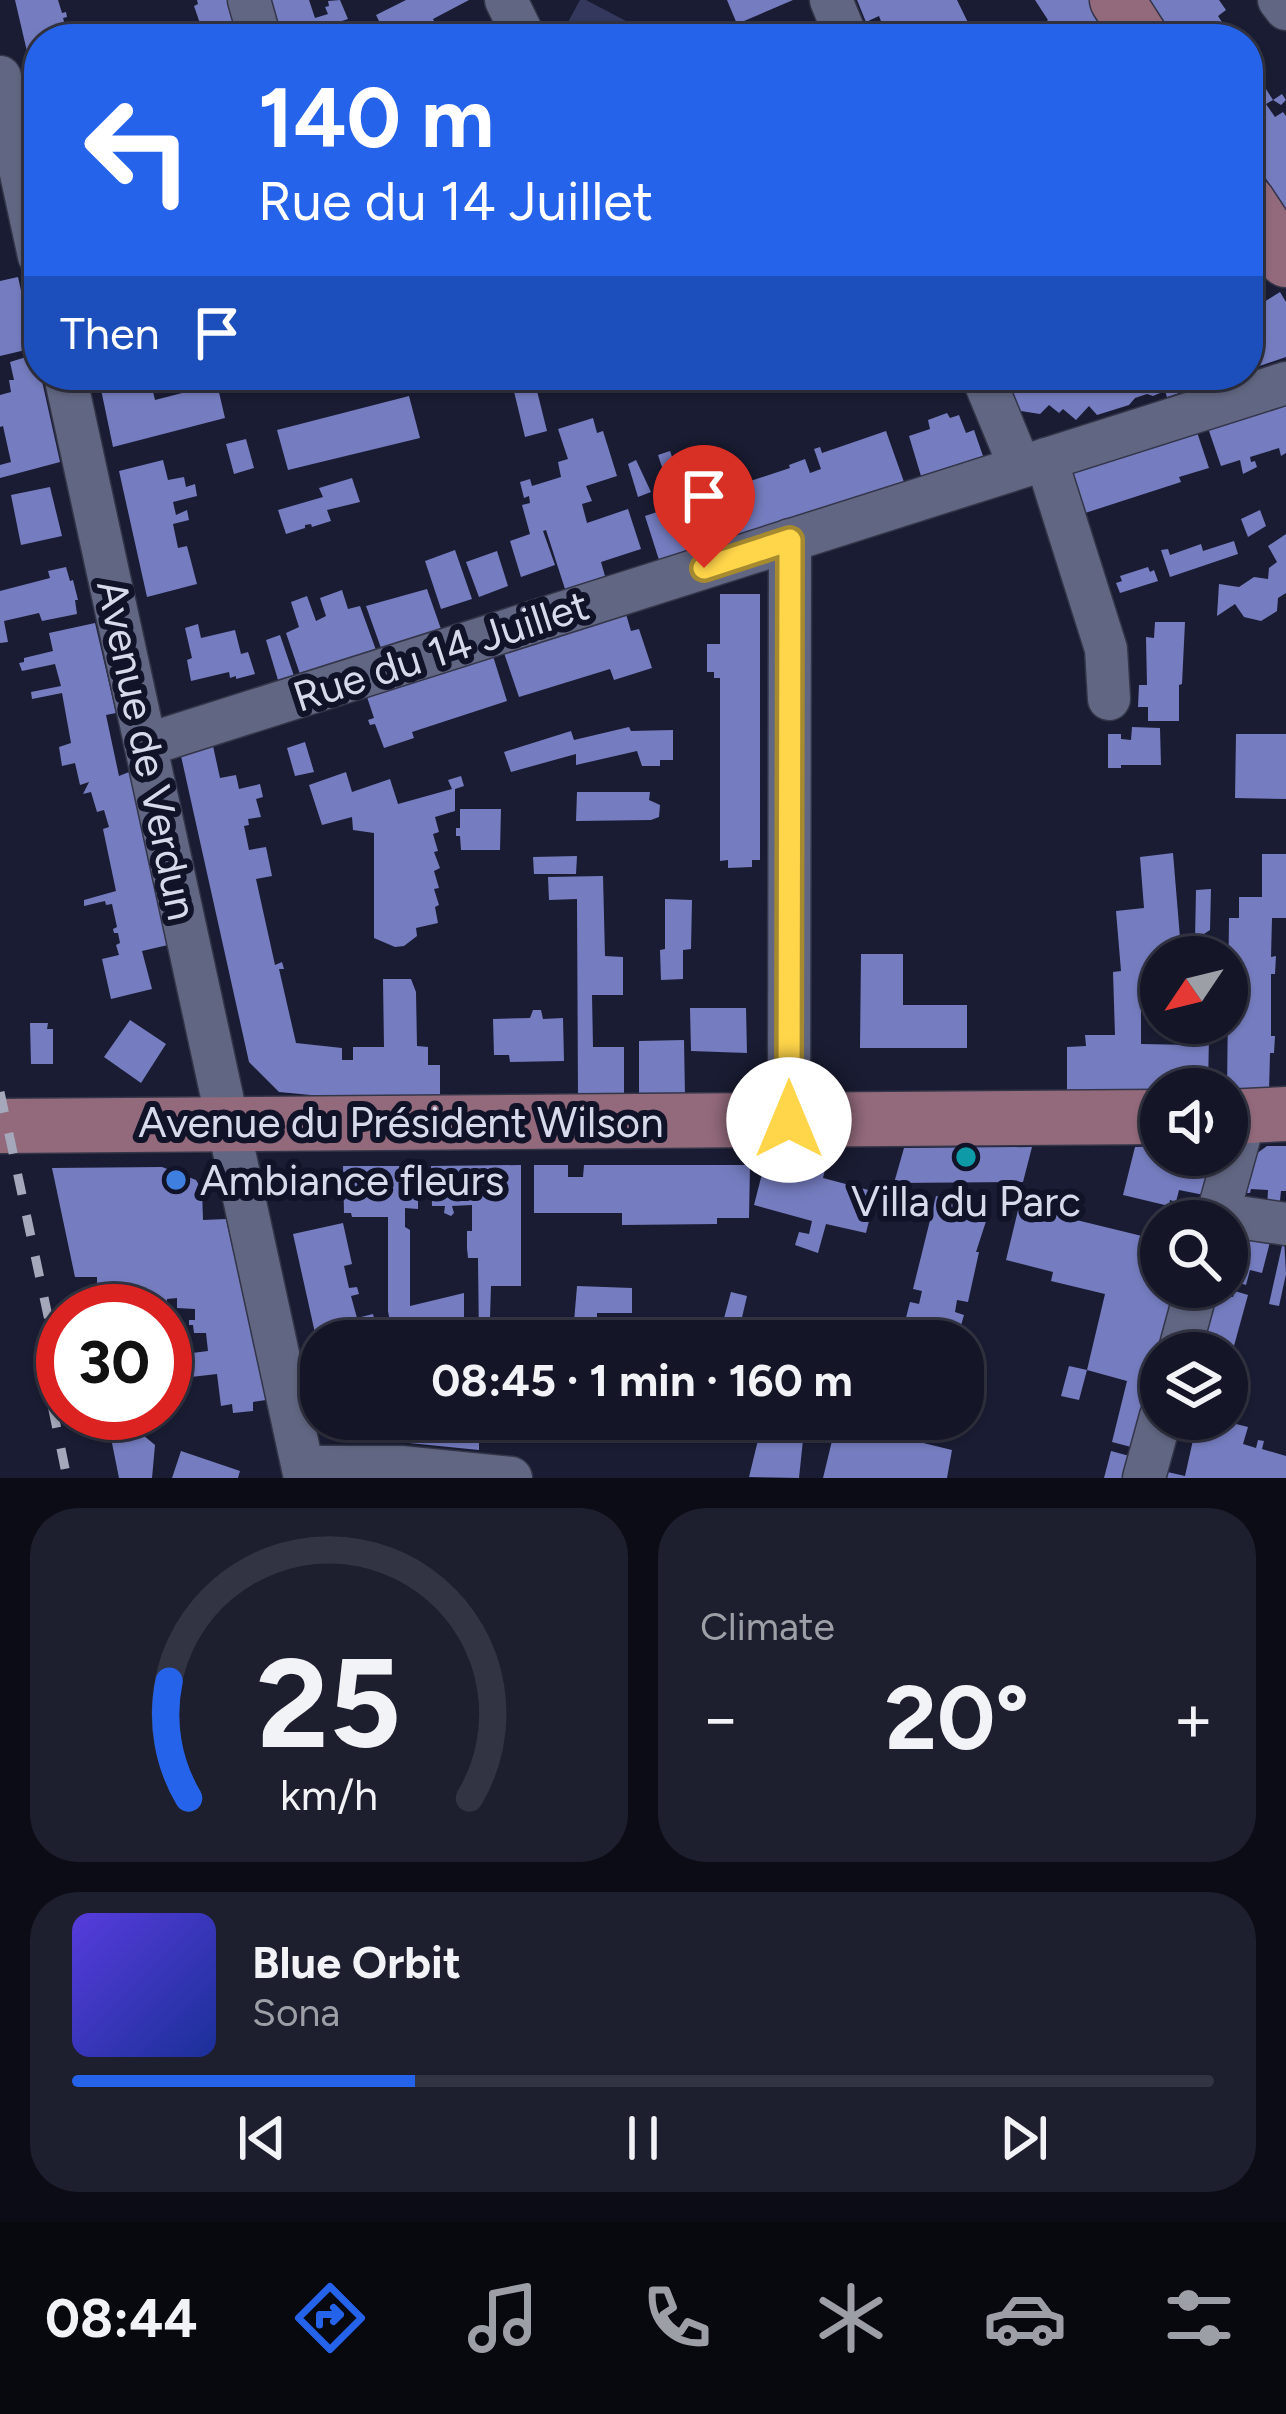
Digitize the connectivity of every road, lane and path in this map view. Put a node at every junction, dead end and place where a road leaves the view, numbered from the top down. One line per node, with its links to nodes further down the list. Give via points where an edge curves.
1 (1279, 0): 2 (street)
2 (1286, 9)
3 (0, 77): 4 (street)
4 (24, 160)
5 (1263, 225): 6 (main road)
6 (1286, 260)
7 (1286, 383): 10 (street, Rue du 14 Juillet)
8 (68, 390): 13 (street, Avenue de Verdun)
9 (991, 390): 10 (street)
10 (1033, 463): 11 (street, Rue du 14 Juillet); 12 (street, via 1106,649)
11 (790, 540): 13 (street, Rue du 14 Juillet); 16 (street)
12 (1109, 700)
13 (146, 745): 17 (street, Avenue de Verdun)
14 (1253, 1116): 19 (street)
15 (1140, 1118): 16 (main road, Avenue du Président Wilson)
16 (789, 1120): 17 (main road, Avenue du Président Wilson)
17 (229, 1125): 18 (main road, Avenue du Président Wilson); 23 (street, Avenue de Verdun)
18 (0, 1126)
19 (1223, 1200)
20 (1248, 1220): 21 (street)
21 (1286, 1224)
22 (1154, 1440): 25 (street)
23 (304, 1472): 24 (street, via 401,1467)
24 (511, 1478)
25 (1144, 1478)

